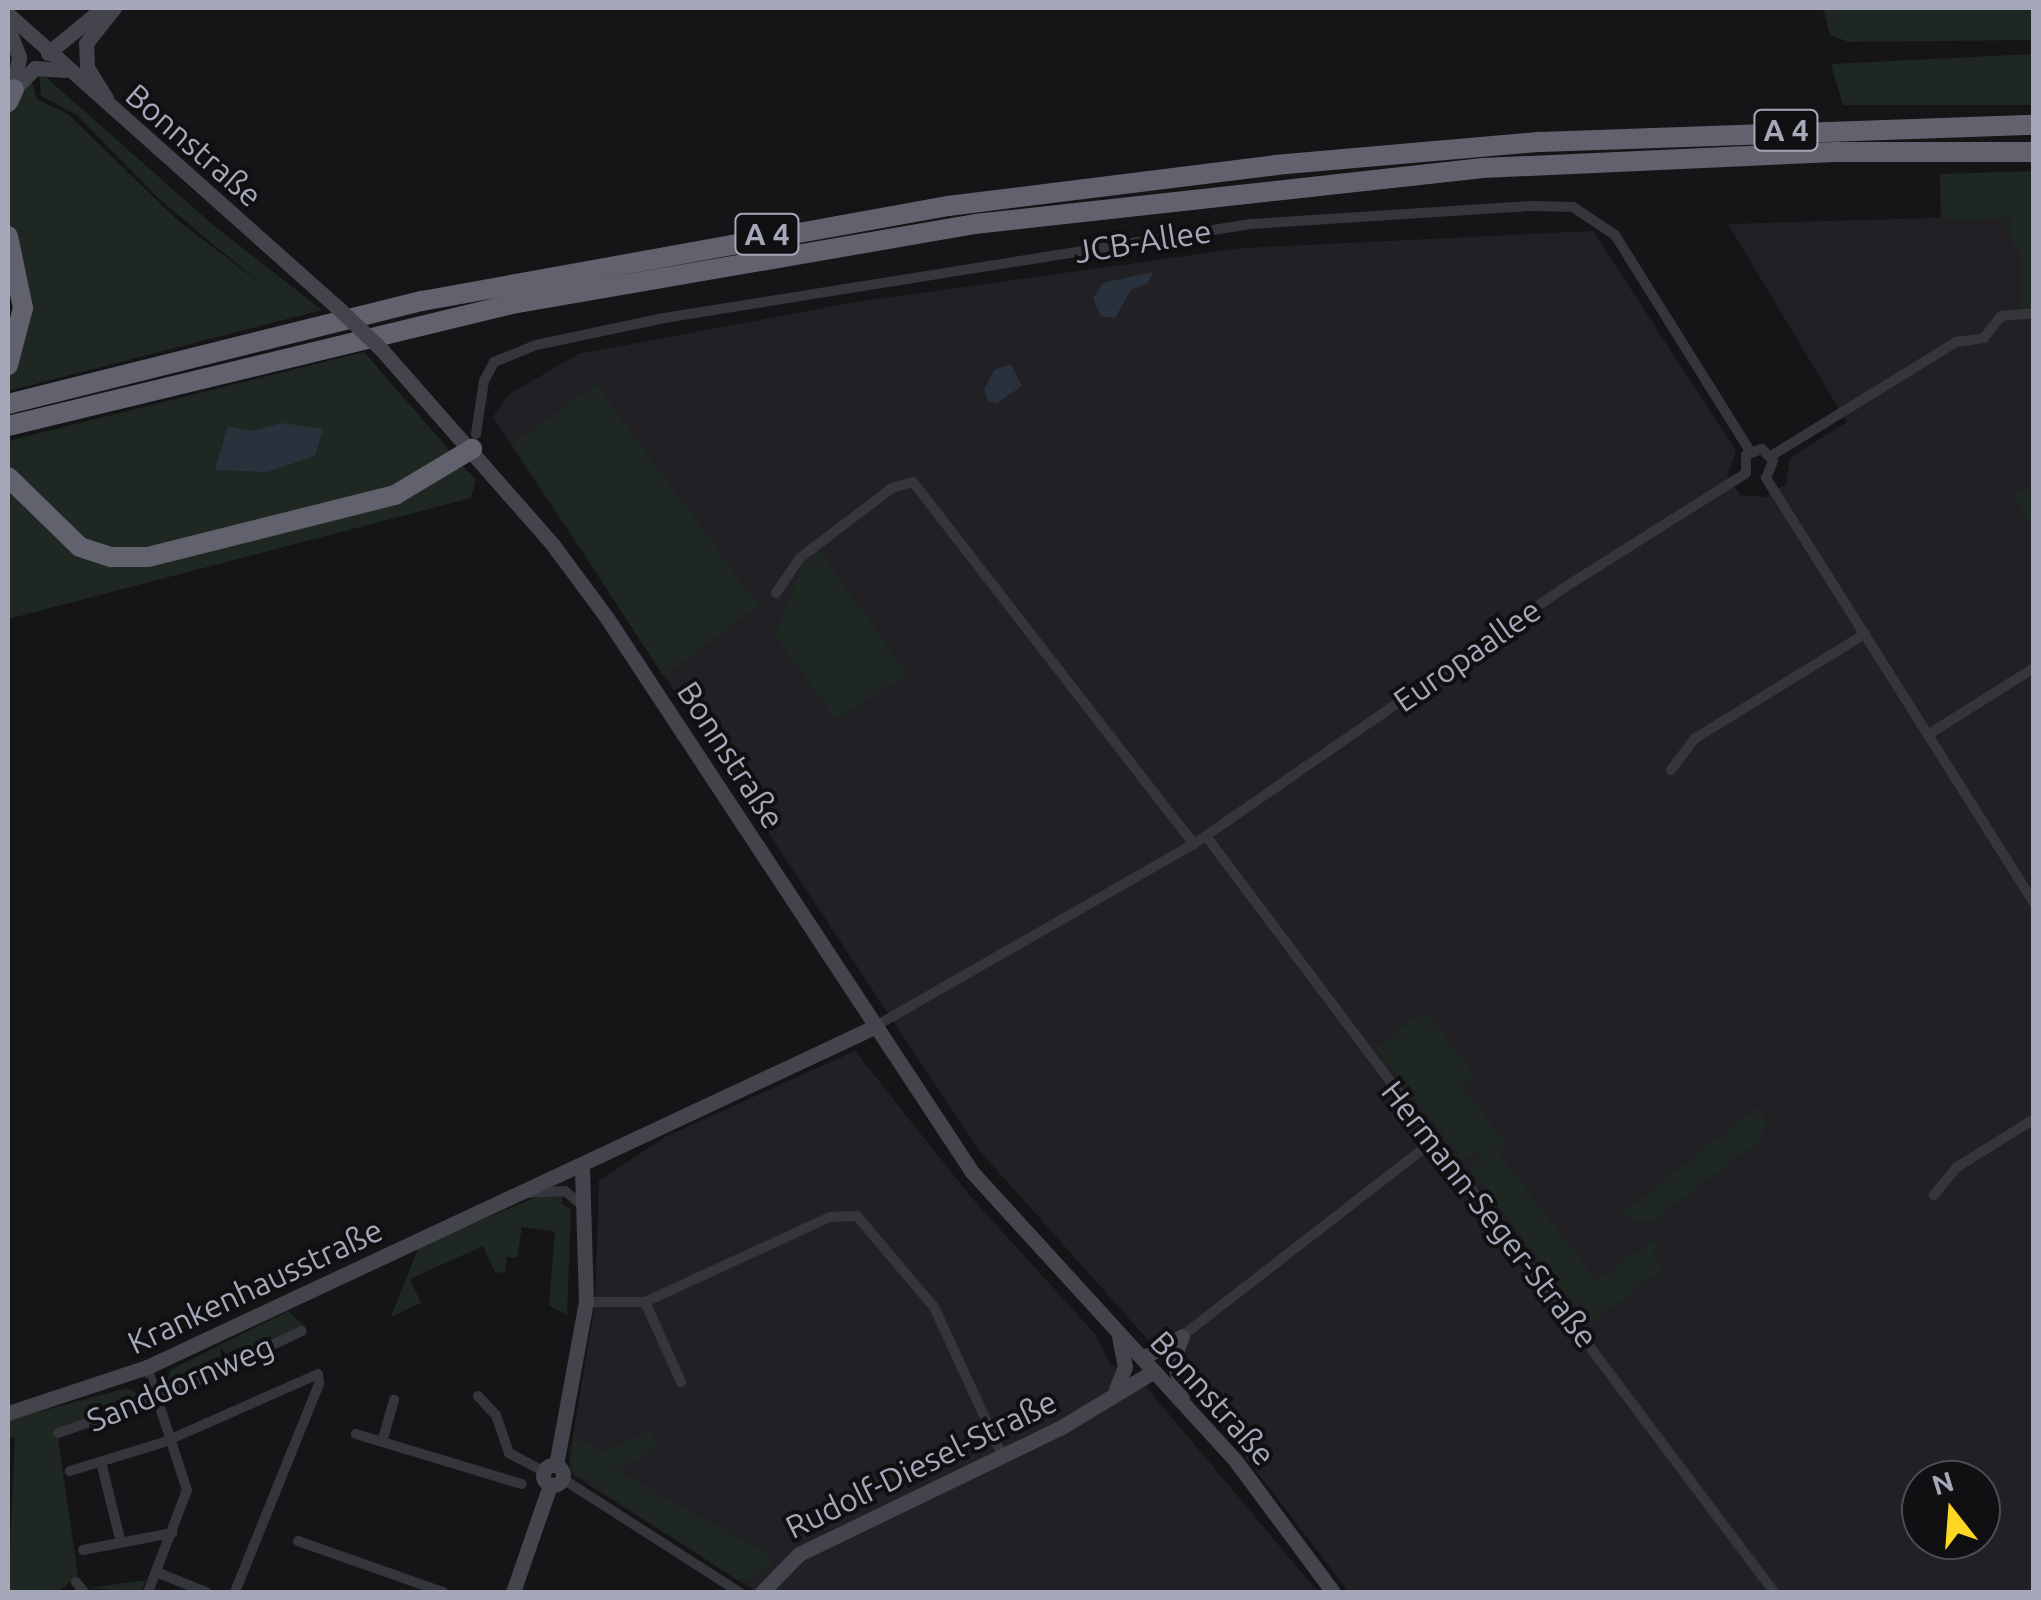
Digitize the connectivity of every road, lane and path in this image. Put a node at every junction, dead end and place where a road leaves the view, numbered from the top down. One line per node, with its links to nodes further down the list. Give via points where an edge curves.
1 (104, 8): 5 (main road)
2 (114, 8): 8 (main road, via 90,32 85,56)
3 (8, 14): 5 (main road, Bonnstraße)
4 (8, 28): 7 (main road, via 20,57)
5 (48, 53): 6 (main road, Bonnstraße)
6 (69, 71): 7 (main road, via 35,68); 8 (main road, Bonnstraße)
7 (11, 96)
8 (117, 114): 16 (main road, Bonnstraße, bridge, via 336,305)
9 (2034, 125): 14 (highway, A 4, via 1522,144 1275,165 967,203 422,301)
10 (2034, 152): 15 (highway, A 4, via 1835,152 1483,168 975,224 512,304)
11 (8, 236): 13 (highway, via 23,308)
12 (2034, 313): 18 (street, via 2002,316 1984,338 1956,342)
13 (8, 365)
14 (8, 404)
15 (8, 426)
16 (474, 442): 17 (street, JCB-Allee, via 484,381 494,362 590,334 1251,224 1531,206 1573,207 1614,235); 20 (highway, via 395,495 148,557 111,558 80,547); 30 (main road, Bonnstraße, via 626,644)
17 (1750, 452): 18 (street); 19 (street)
18 (1772, 456): 21 (street)
19 (1746, 473): 21 (street); 27 (street, Europaallee, via 1570,584)
20 (8, 477)
21 (1766, 478): 23 (street)
22 (776, 593): 28 (street, via 800,558 892,488 913,482)
23 (1865, 634): 25 (street); 26 (street, via 1694,740)
24 (2034, 668): 25 (street)
25 (1930, 734): 29 (street)
26 (1671, 770)
27 (1206, 836): 28 (street, Europaallee); 32 (street, Hermann-Seger-Straße)
28 (1194, 844): 30 (street, Europaallee)
29 (2034, 903)
30 (872, 1028): 33 (main road, Krankenhausstraße); 40 (main road, Bonnstraße, via 972,1172)
31 (2034, 1119): 35 (street, via 1957,1167)
32 (1432, 1142): 41 (street); 78 (street, Hermann-Seger-Straße)
33 (582, 1164): 34 (main road, Krankenhausstraße); 36 (main road)
34 (520, 1193): 36 (street, Krankenhausstraße, via 570,1193); 43 (main road, Krankenhausstraße)
35 (1934, 1195)
36 (587, 1220): 37 (main road)
37 (586, 1302): 38 (street); 60 (main road)
38 (645, 1302): 45 (street); 56 (street, via 830,1216 858,1216 934,1307)
39 (302, 1331): 48 (street, Sanddornweg)
40 (1119, 1333): 42 (main road, Bonnstraße); 46 (main road, via 1125,1367)
41 (1182, 1336): 42 (main road); 50 (main road, via 1174,1358)
42 (1142, 1358): 44 (main road, Bonnstraße)
43 (147, 1367): 48 (street); 51 (main road, Krankenhausstraße)
44 (1154, 1371): 46 (main road, Rudolf-Diesel-Straße); 50 (main road, Bonnstraße)
45 (681, 1382)
46 (1114, 1392): 56 (main road, Rudolf-Diesel-Straße)
47 (478, 1396): 57 (street, via 496,1415)
48 (158, 1399): 52 (street, Sanddornweg); 54 (street)
49 (394, 1400): 55 (street)
50 (1183, 1402): 77 (main road, Bonnstraße, via 1248,1476)
51 (8, 1412)
52 (58, 1433)
53 (356, 1434): 55 (street)
54 (170, 1437): 58 (street, Sanddornweg); 63 (street, via 188,1490); 72 (street, Sanddornweg, via 318,1374 320,1384)
55 (382, 1442): 61 (street)
56 (1002, 1455): 76 (main road, Rudolf-Diesel-Straße, via 798,1554)
57 (514, 1458): 60 (street); 61 (street)
58 (101, 1462): 59 (street, Sanddornweg); 64 (street)
59 (70, 1471)
60 (553, 1475): 74 (main road); 75 (street)
61 (503, 1478): 62 (street)
62 (522, 1484)
63 (172, 1533): 64 (street); 67 (street)
64 (121, 1542): 66 (street)
65 (298, 1542): 73 (street)
66 (83, 1550)
67 (156, 1572): 70 (street); 71 (street)
68 (76, 1582): 69 (street)
69 (84, 1592)
70 (148, 1592)
71 (206, 1592)
72 (235, 1592)
73 (443, 1592)
74 (513, 1592)
75 (739, 1592)
76 (762, 1592)
77 (1333, 1592)
78 (1774, 1592)

